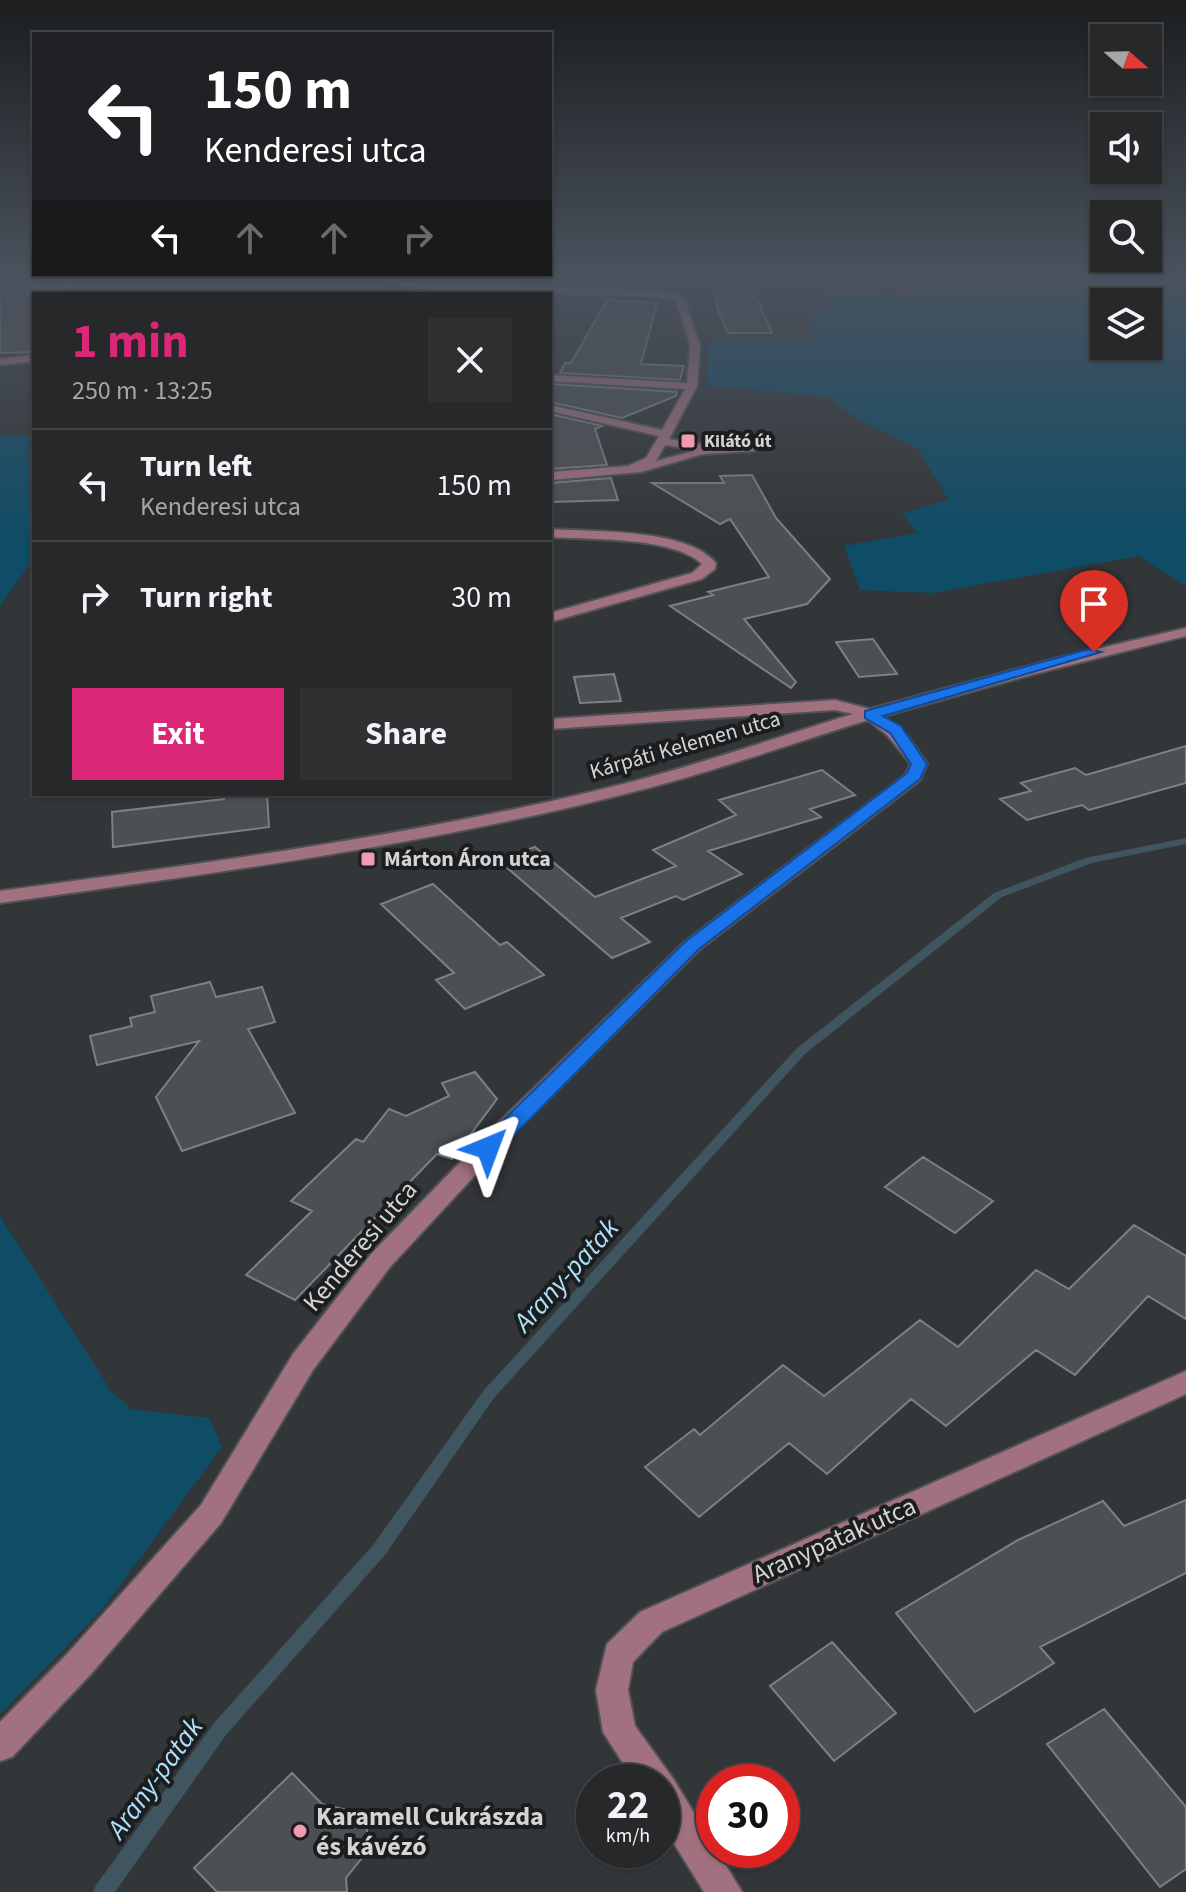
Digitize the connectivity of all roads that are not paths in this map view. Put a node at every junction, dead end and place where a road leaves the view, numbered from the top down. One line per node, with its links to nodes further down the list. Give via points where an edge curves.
1 (694, 364): 3 (street)
2 (552, 378): 3 (street)
3 (692, 386): 5 (street)
4 (552, 409): 5 (street)
5 (664, 438): 7 (street); 8 (street, via 651,460)
6 (753, 448): 7 (street)
7 (700, 451): 8 (street)
8 (630, 469): 9 (street)
9 (552, 476)
10 (552, 533): 11 (street, via 667,544 699,552 709,563 708,569 689,579)
11 (552, 617)
12 (1186, 632): 13 (street, Kárpáti Kelemen utca, via 1094,652)
13 (870, 715): 14 (street, via 835,705); 15 (street, Kárpáti Kelemen utca, via 697,770 382,842); 17 (street, Kenderesi utca, via 895,730 919,764 914,776 693,945 509,1125 381,1260 303,1362 211,1514)
14 (552, 724)
15 (0, 897)
16 (1186, 1382): 18 (street, Aranypatak utca, via 651,1622 618,1655 612,1690 620,1732)
17 (0, 1745)
18 (642, 1764)
19 (680, 1821): 20 (street)
20 (724, 1892)

